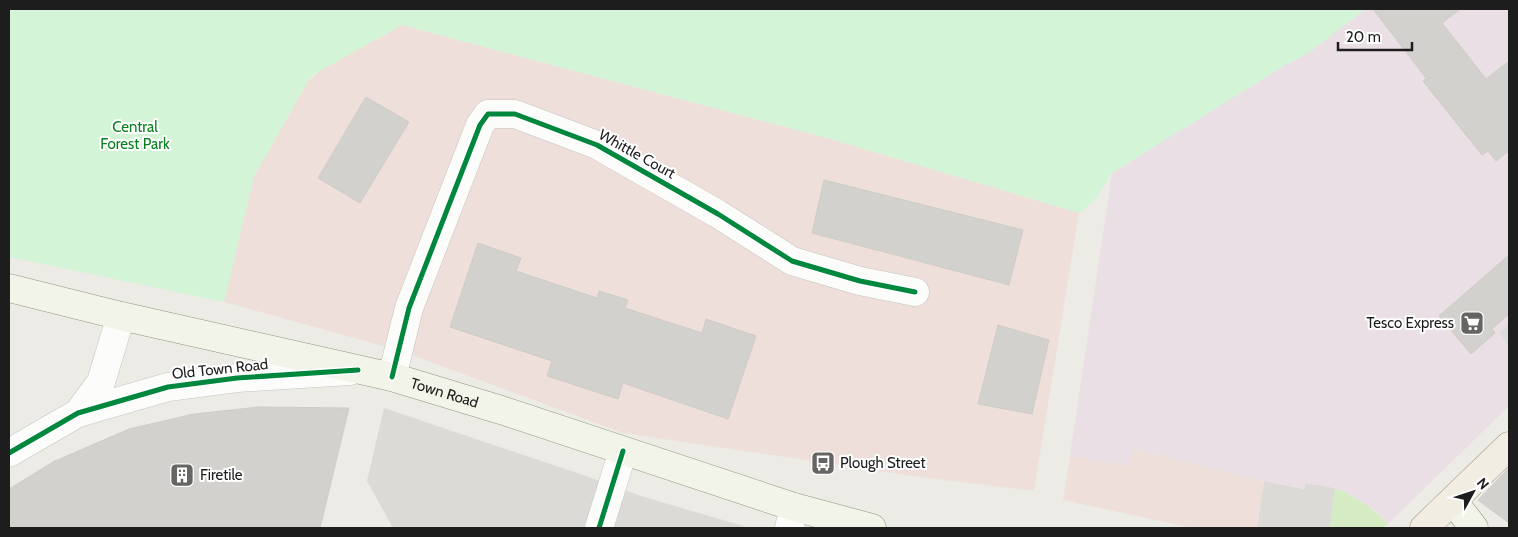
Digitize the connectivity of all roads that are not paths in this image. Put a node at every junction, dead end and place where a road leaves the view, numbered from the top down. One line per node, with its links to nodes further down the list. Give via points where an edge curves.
1 (9, 288): 3 (main road, Town Road)
2 (915, 292): 5 (street, Whittle Court, via 860,281 792,261 718,214 597,145 515,114 488,114 480,125 409,308)
3 (121, 316): 4 (main road, Town Road); 6 (street, Old Town Road, via 101,382)
4 (358, 370): 5 (main road, Town Road); 6 (street, Old Town Road, via 237,378 168,387)
5 (392, 377): 8 (main road, Town Road)
6 (78, 413): 9 (street, Old Town Road)
7 (1509, 446): 10 (main road)
8 (624, 451): 11 (main road, Town Road); 12 (street)
9 (9, 452)
10 (1453, 501): 14 (main road); 15 (main road)
11 (792, 518): 13 (main road, Town Road)
12 (599, 528)
13 (872, 528)
14 (1424, 528)
15 (1474, 528)

